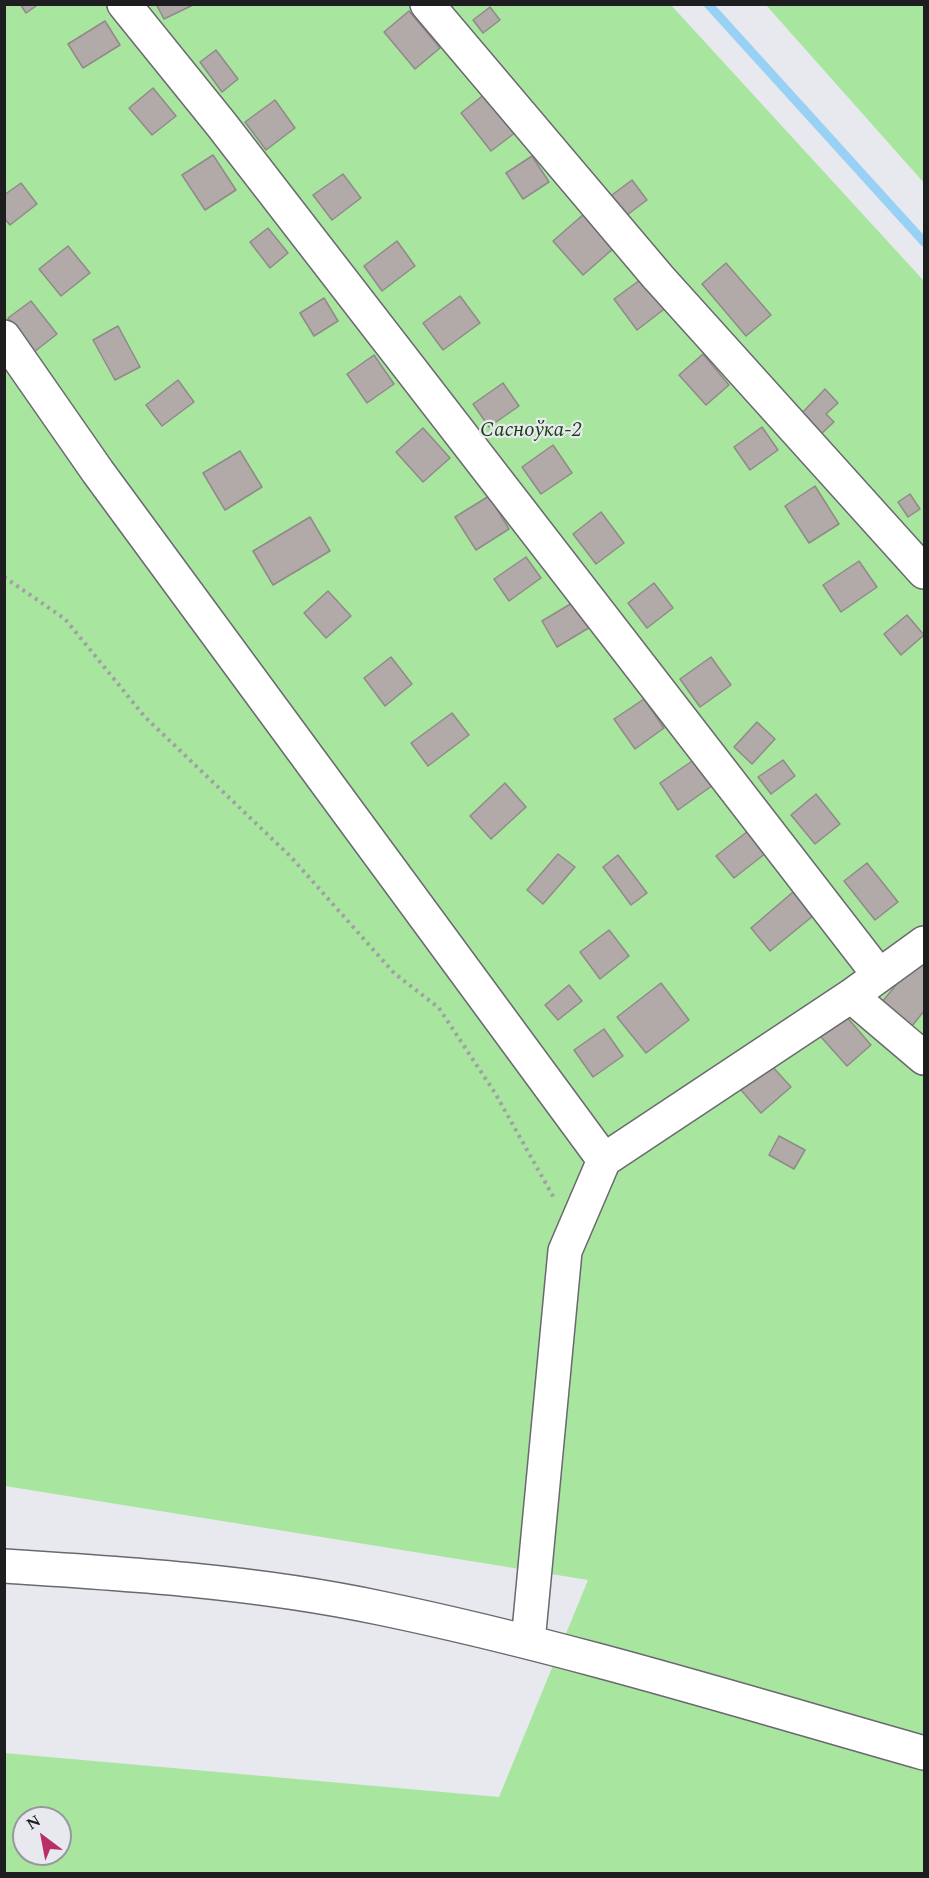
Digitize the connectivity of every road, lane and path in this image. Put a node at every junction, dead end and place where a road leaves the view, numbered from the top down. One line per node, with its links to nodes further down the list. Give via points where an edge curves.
1 (124, 4): 7 (street)
2 (427, 4): 4 (street, via 658,277)
3 (4, 337): 10 (street, via 98,472)
4 (924, 572)
5 (4, 577): 11 (path, via 65,619 145,717 291,857 394,973 440,1008 495,1093)
6 (924, 943): 7 (street)
7 (879, 975): 8 (street)
8 (851, 996): 9 (street); 10 (street)
9 (924, 1058)
10 (604, 1160): 13 (street, via 565,1251)
11 (556, 1203)
12 (4, 1566): 13 (street, via 153,1575 252,1586 379,1607)
13 (528, 1642): 14 (street)
14 (924, 1753)

